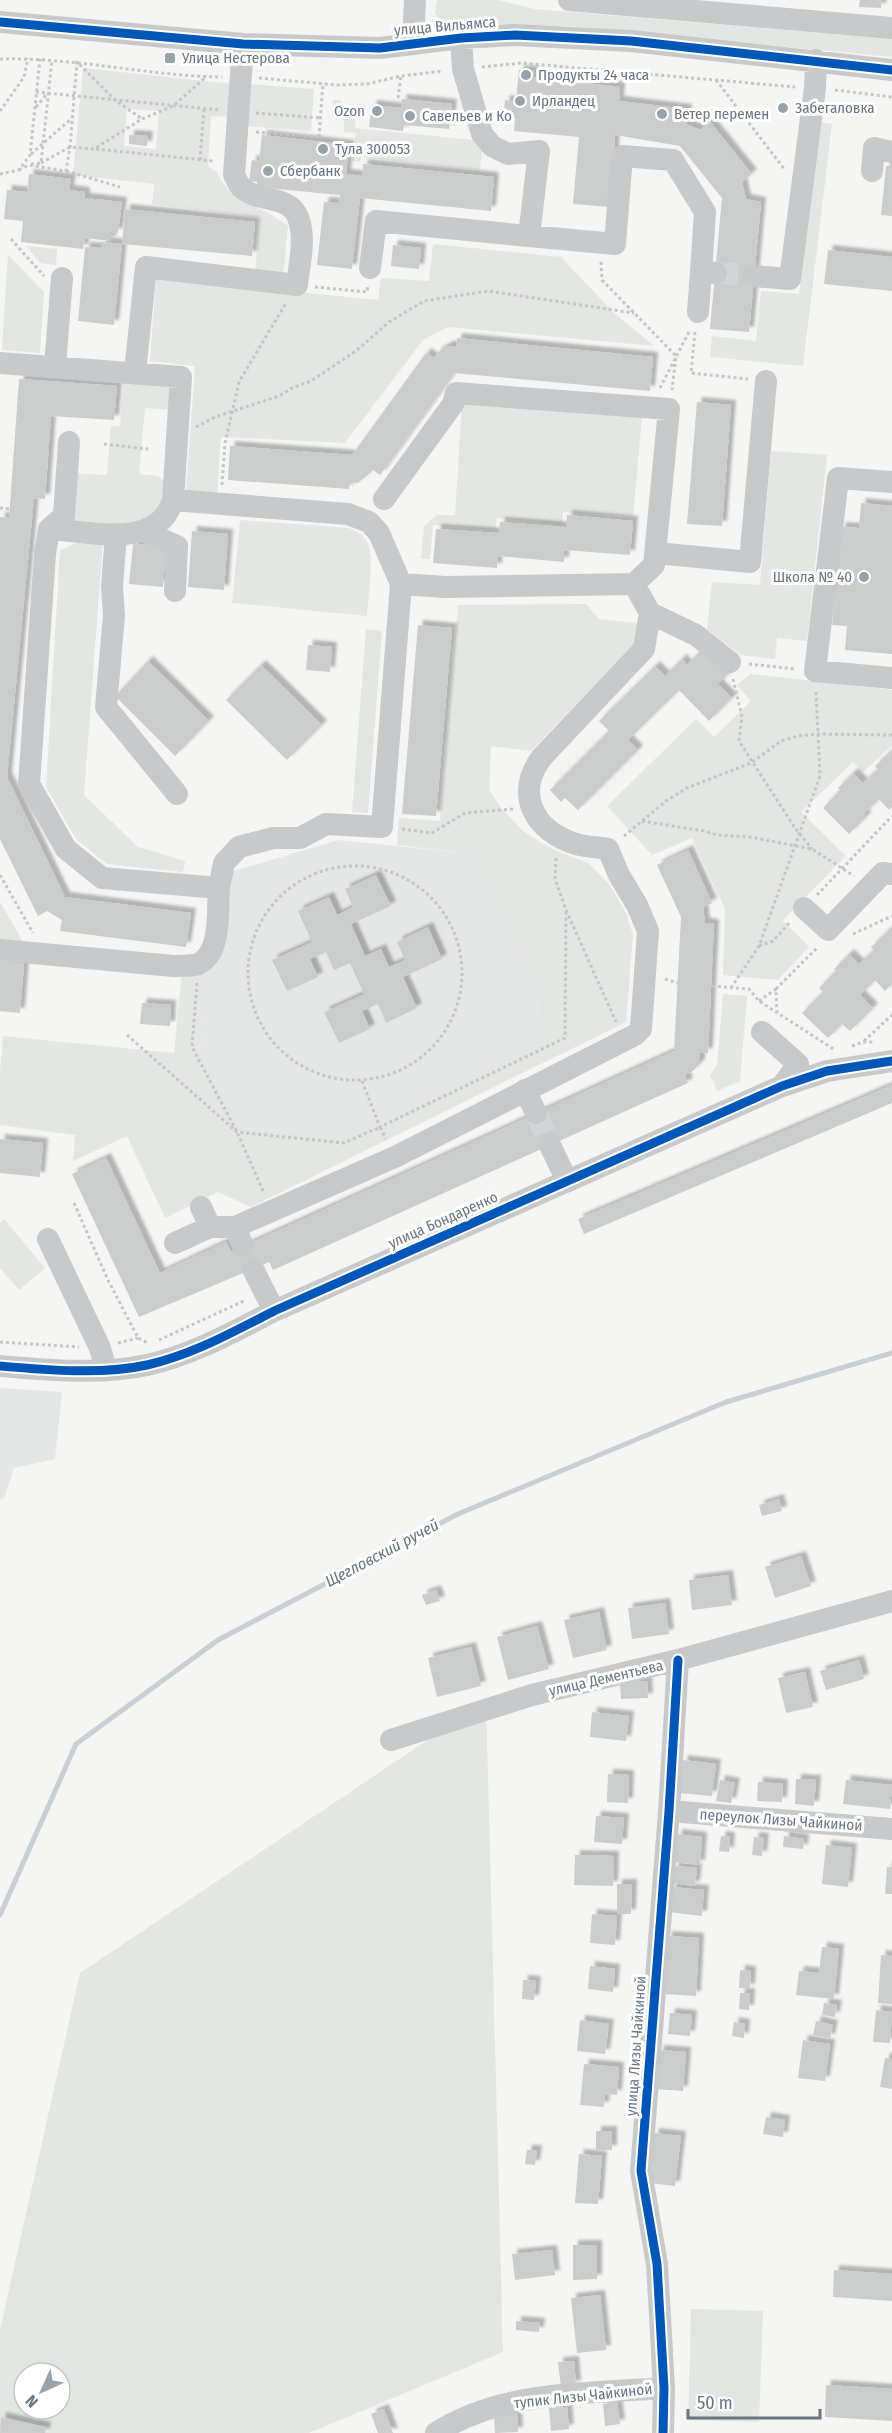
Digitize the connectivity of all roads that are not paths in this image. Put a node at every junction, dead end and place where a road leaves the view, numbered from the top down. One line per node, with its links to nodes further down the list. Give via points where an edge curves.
1 (570, 0): 3 (street)
2 (409, 2): 7 (street, улица Вильямса)
3 (766, 9): 5 (street)
4 (0, 22): 8 (street, улица Вильямса)
5 (892, 28)
6 (461, 38): 7 (street, улица Вильямса); 9 (street, улица Вильямса, via 514,35 631,41); 13 (street, via 463,69 482,134 492,146 508,154 539,151)
7 (412, 43): 8 (street, улица Вильямса, via 380,48)
8 (243, 44): 20 (street, via 234,175 241,187 280,200 299,219 302,232 297,285 146,267)
9 (816, 60): 10 (street, улица Вильямса); 15 (street, via 790,279)
10 (892, 70)
11 (892, 152): 12 (street, via 874,148)
12 (872, 171)
13 (529, 236): 14 (street, via 376,220); 17 (street, via 615,244 622,156 673,160 705,212 708,273)
14 (370, 268)
15 (753, 276)
16 (61, 287): 19 (street)
17 (697, 314)
18 (0, 363): 19 (street)
19 (55, 366): 20 (street)
20 (135, 372): 25 (street, via 181,377)
21 (766, 381): 29 (street, via 750,562)
22 (69, 442): 26 (street, via 64,516)
23 (892, 482): 35 (street, via 838,478 815,671)
24 (384, 499): 29 (street, via 453,404 456,393 669,409)
25 (173, 500): 27 (street, via 163,519); 30 (street, via 348,514 369,522 379,533)
26 (49, 529): 28 (street); 38 (street, via 28,784 66,849 102,878)
27 (145, 532): 28 (street); 32 (street, via 177,546)
28 (116, 534): 36 (street, via 106,707)
29 (656, 553): 31 (street, via 654,565)
30 (401, 584): 31 (street); 38 (street, via 382,827 326,824 300,838 273,838 239,847 224,864)
31 (634, 584): 33 (street)
32 (175, 591)
33 (650, 613): 34 (street, via 696,635); 44 (street, via 644,649 532,770 528,784 532,808 546,827 575,844 608,849 637,905 648,931 641,1029)
34 (730, 662)
35 (892, 678)
36 (177, 794)
37 (889, 871): 39 (street, via 828,930)
38 (219, 888): 40 (street, via 214,945 199,964 173,966)
39 (804, 908)
40 (0, 950)
41 (762, 1032): 43 (street, via 798,1064)
42 (887, 1052): 43 (street, улица Бондаренко)
43 (782, 1086): 47 (street, улица Бондаренко)
44 (525, 1090): 45 (street); 49 (street, via 395,1156 273,1210 239,1236 205,1217)
45 (536, 1113)
46 (550, 1145): 47 (street)
47 (567, 1181): 51 (street, улица Бондаренко)
48 (48, 1239): 53 (street, via 100,1348)
49 (175, 1243)
50 (253, 1269): 51 (street)
51 (269, 1301): 53 (street, улица Бондаренко, via 201,1348 148,1365)
52 (0, 1366): 53 (street, улица Бондаренко)
53 (106, 1370)
54 (892, 1601): 55 (street, улица Дементьева)
55 (678, 1660): 56 (street, улица Дементьева, via 532,1695); 57 (street, улица Лизы Чайкиной)
56 (391, 1740)
57 (669, 1811): 58 (street, переулок Лизы Чайкиной); 59 (street, улица Лизы Чайкиной, via 641,2171 657,2264)
58 (892, 1829)
59 (664, 2388): 60 (street, тупик Лизы Чайкиной, via 530,2398 457,2419); 61 (street, улица Лизы Чайкиной)
60 (436, 2433)
61 (663, 2433)

